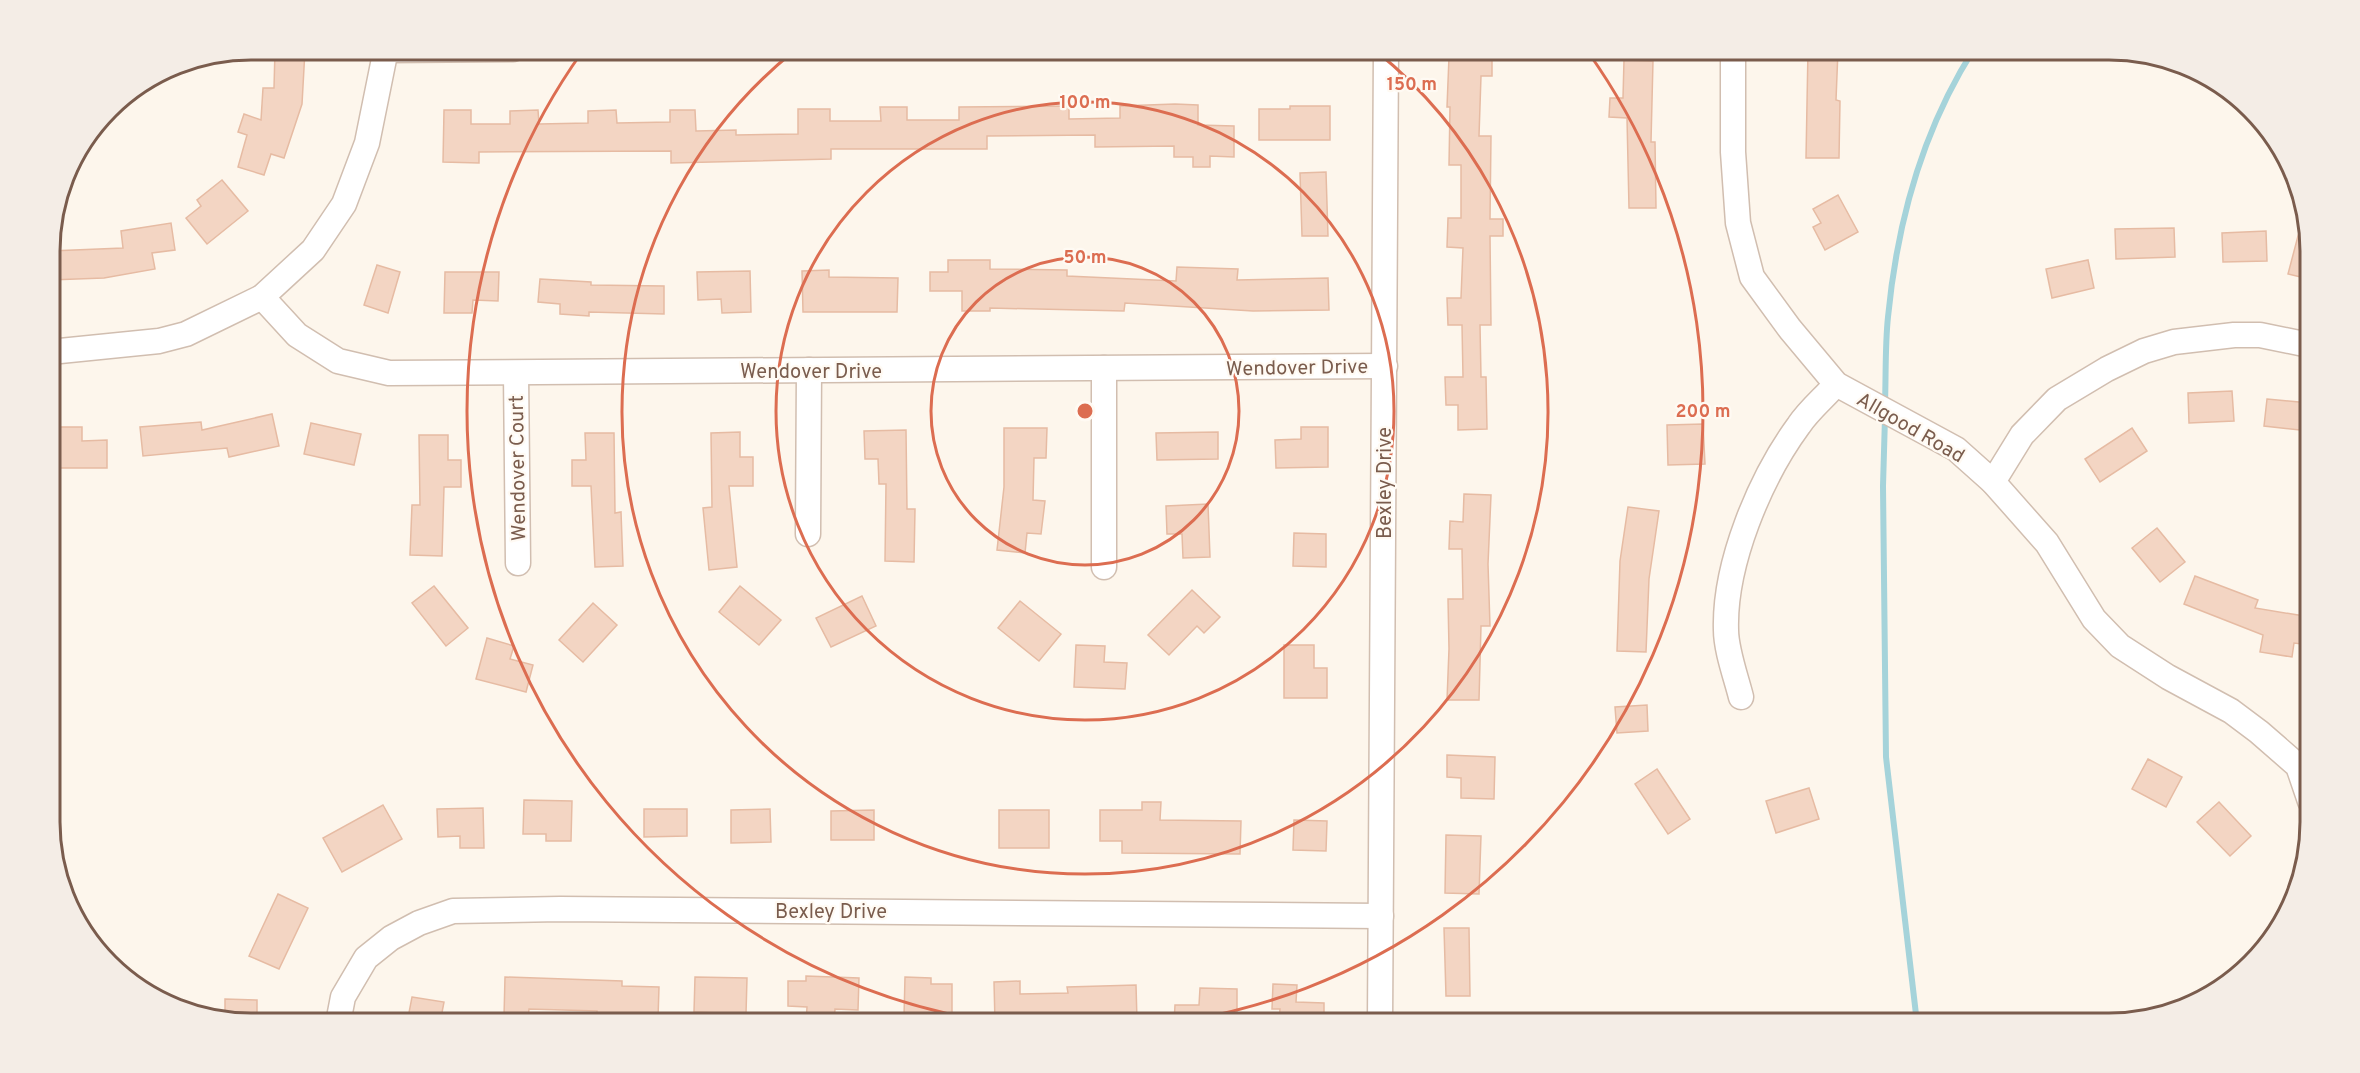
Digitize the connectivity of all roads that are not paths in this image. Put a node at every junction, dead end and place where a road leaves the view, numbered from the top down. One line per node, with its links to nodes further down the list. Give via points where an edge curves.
1 (384, 60): 4 (street, via 367,143 344,204 313,250)
2 (1386, 60): 7 (street, Bexley Drive)
3 (1733, 60): 11 (street, Allgood Road, via 1738,223 1752,277)
4 (262, 297): 6 (street, via 186,333 159,341); 10 (street, Wendover Drive, via 297,335 338,361 390,373)
5 (2300, 343): 12 (street, via 2260,334 2234,335 2174,342 2144,351 2057,399 2022,435)
6 (60, 351)
7 (1385, 366): 8 (street, Wendover Drive); 18 (street, Bexley Drive)
8 (1104, 368): 9 (street, Wendover Drive); 15 (street)
9 (809, 370): 10 (street, Wendover Drive); 13 (street)
10 (516, 373): 14 (street, Wendover Court)
11 (1836, 384): 12 (street, Allgood Road, via 1956,449); 16 (street, via 1799,425 1744,529 1729,585 1726,632)
12 (1993, 482): 17 (street, Allgood Road, via 2047,543 2094,619 2120,646 2231,711)
13 (808, 534)
14 (518, 563)
15 (1104, 567)
16 (1741, 697)
17 (2300, 760)
18 (1381, 916): 19 (street, Bexley Drive, via 453,911 419,923 366,958 343,997); 20 (street, Bexley Drive)
19 (340, 1013)
20 (1380, 1013)

